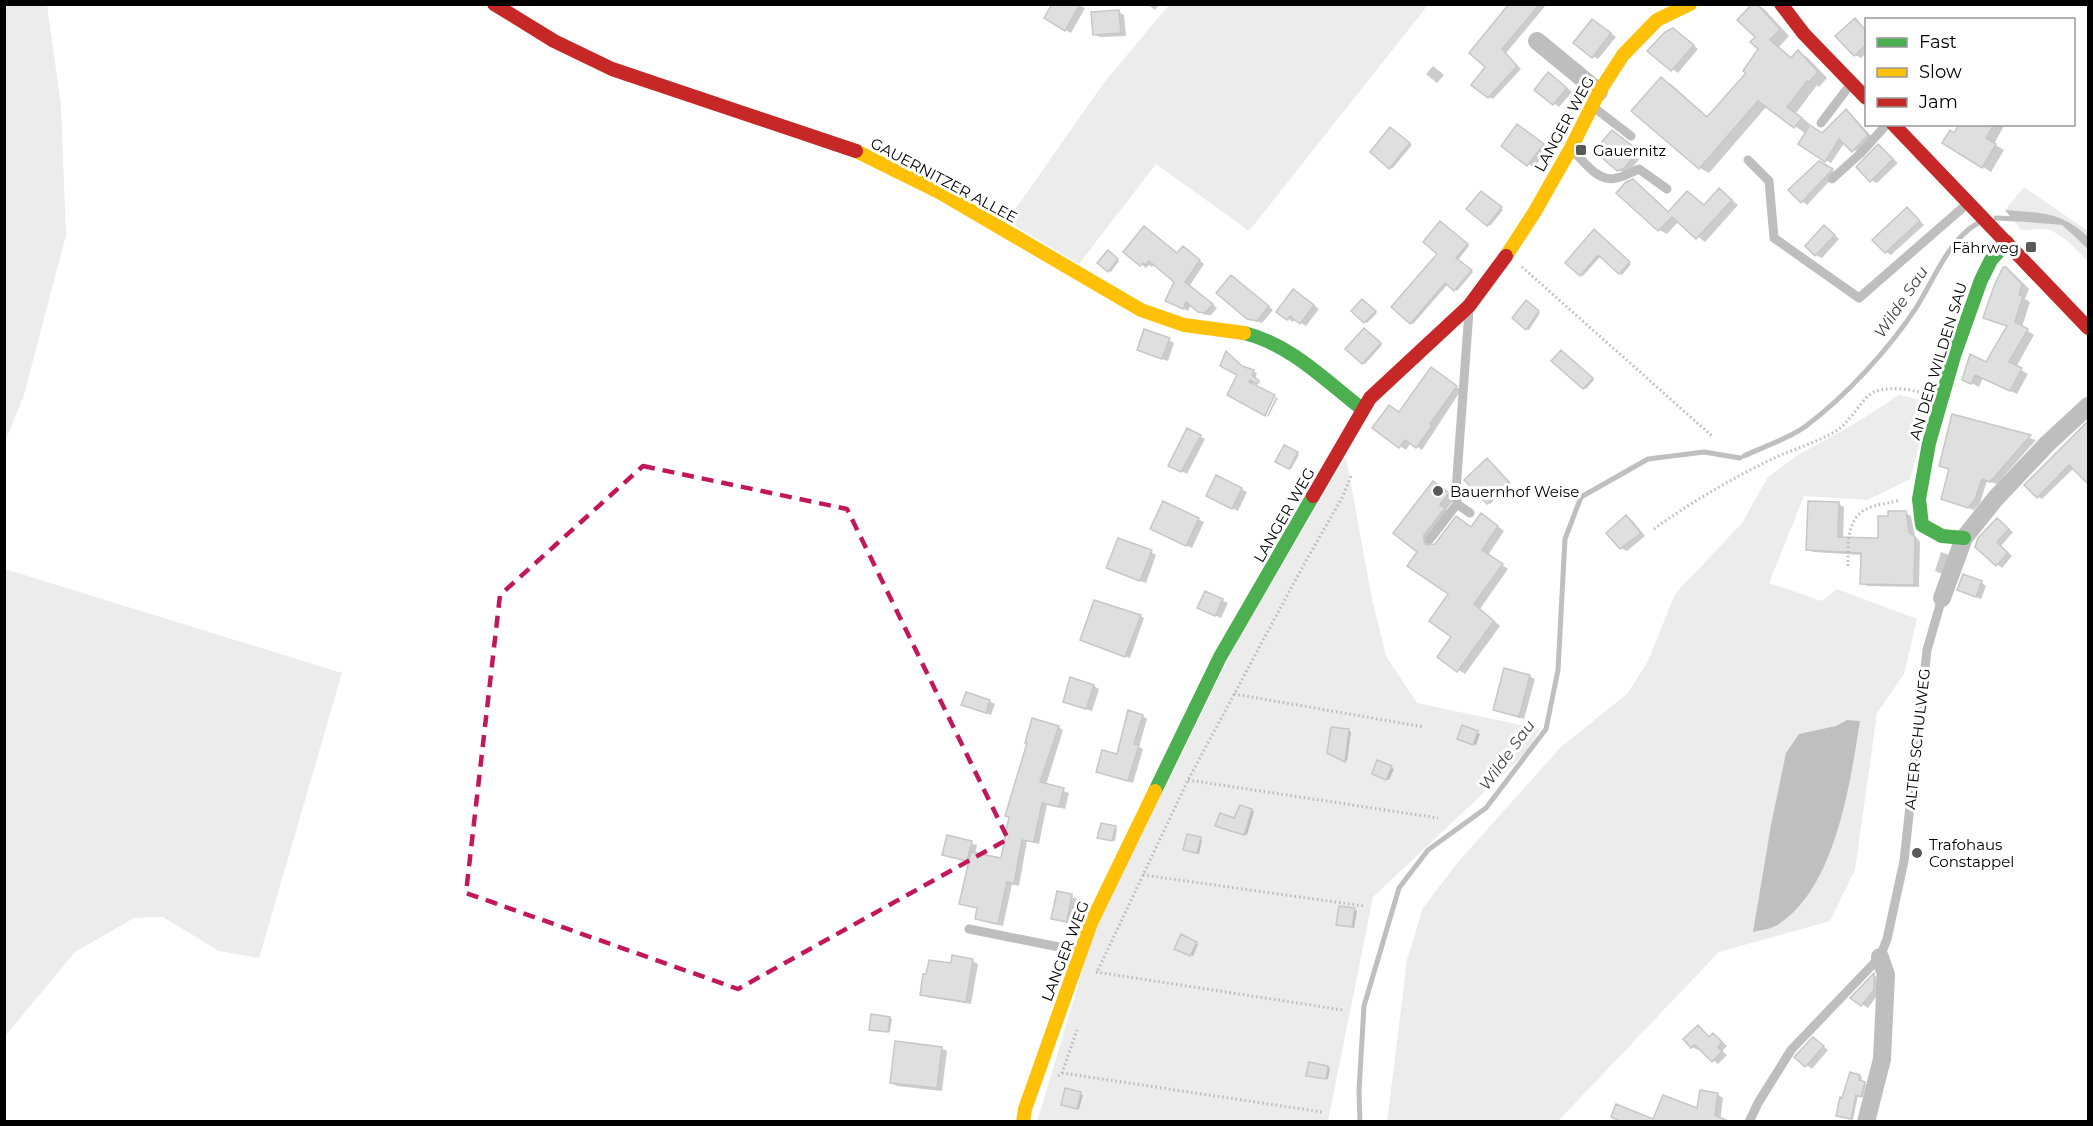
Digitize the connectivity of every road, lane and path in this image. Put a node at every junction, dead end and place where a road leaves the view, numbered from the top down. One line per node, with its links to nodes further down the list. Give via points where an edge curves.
1 (494, 4): 23 (street, GAUERNITZER ALLEE, via 554,42 612,69 861,153 939,192 1141,310 1165,320 1262,339)
2 (1690, 4): 7 (street, LANGER WEG, via 1670,12 1643,32 1623,55)
3 (1781, 4): 5 (street)
4 (1537, 41): 7 (street)
5 (1852, 83): 6 (street); 8 (lane)
6 (1865, 97)
7 (1596, 99): 11 (lane); 12 (street, LANGER WEG)
8 (1821, 123)
9 (1885, 126): 14 (lane)
10 (1895, 126): 16 (street)
11 (1631, 136)
12 (1571, 148): 15 (lane, via 1607,180 1639,169); 18 (street, LANGER WEG)
13 (1748, 160): 16 (lane, via 1769,181 1774,238 1859,298)
14 (1832, 179)
15 (1667, 189)
16 (1972, 205): 17 (street)
17 (2007, 242): 20 (street); 21 (street, AN DER WILDEN SAU, via 1980,280)
18 (1508, 254): 19 (street, LANGER WEG); 24 (path)
19 (1469, 306): 23 (street, LANGER WEG, via 1370,398); 27 (lane)
20 (2088, 328)
21 (1942, 398): 26 (street, AN DER WILDEN SAU); 29 (path, via 1905,389 1870,393 1837,430 1727,482)
22 (2088, 406): 30 (street, ALTER SCHULWEG, via 1995,499)
23 (1362, 410): 41 (street, LANGER WEG, via 1220,657)
24 (1712, 436)
25 (1354, 468): 34 (path, via 1342,498)
26 (1919, 499): 30 (street, AN DER WILDEN SAU, via 1922,525 1948,538); 32 (path, via 1904,498 1857,515 1851,530)
27 (1457, 504): 28 (lane); 31 (lane)
28 (1470, 513)
29 (1654, 529)
30 (1964, 538): 33 (street, ALTER SCHULWEG)
31 (1430, 539)
32 (1848, 566)
33 (1942, 598): 42 (lane, ALTER SCHULWEG, via 1927,650 1904,861)
34 (1234, 694): 35 (path); 36 (path)
35 (1424, 727)
36 (1188, 780): 37 (path); 38 (path)
37 (1438, 818)
38 (1143, 875): 39 (path); 43 (path, via 1096,972)
39 (1364, 906)
40 (969, 929): 41 (lane)
41 (1081, 951): 48 (street, LANGER WEG)
42 (1880, 957): 49 (lane, via 1791,1050); 50 (street, ALTER SCHULWEG, via 1886,975 1882,1059)
43 (1343, 1010)
44 (1077, 1028): 45 (path)
45 (1062, 1073): 46 (path); 47 (path)
46 (1054, 1080)
47 (1322, 1112)
48 (1023, 1122)
49 (1749, 1122)
50 (1866, 1122)

